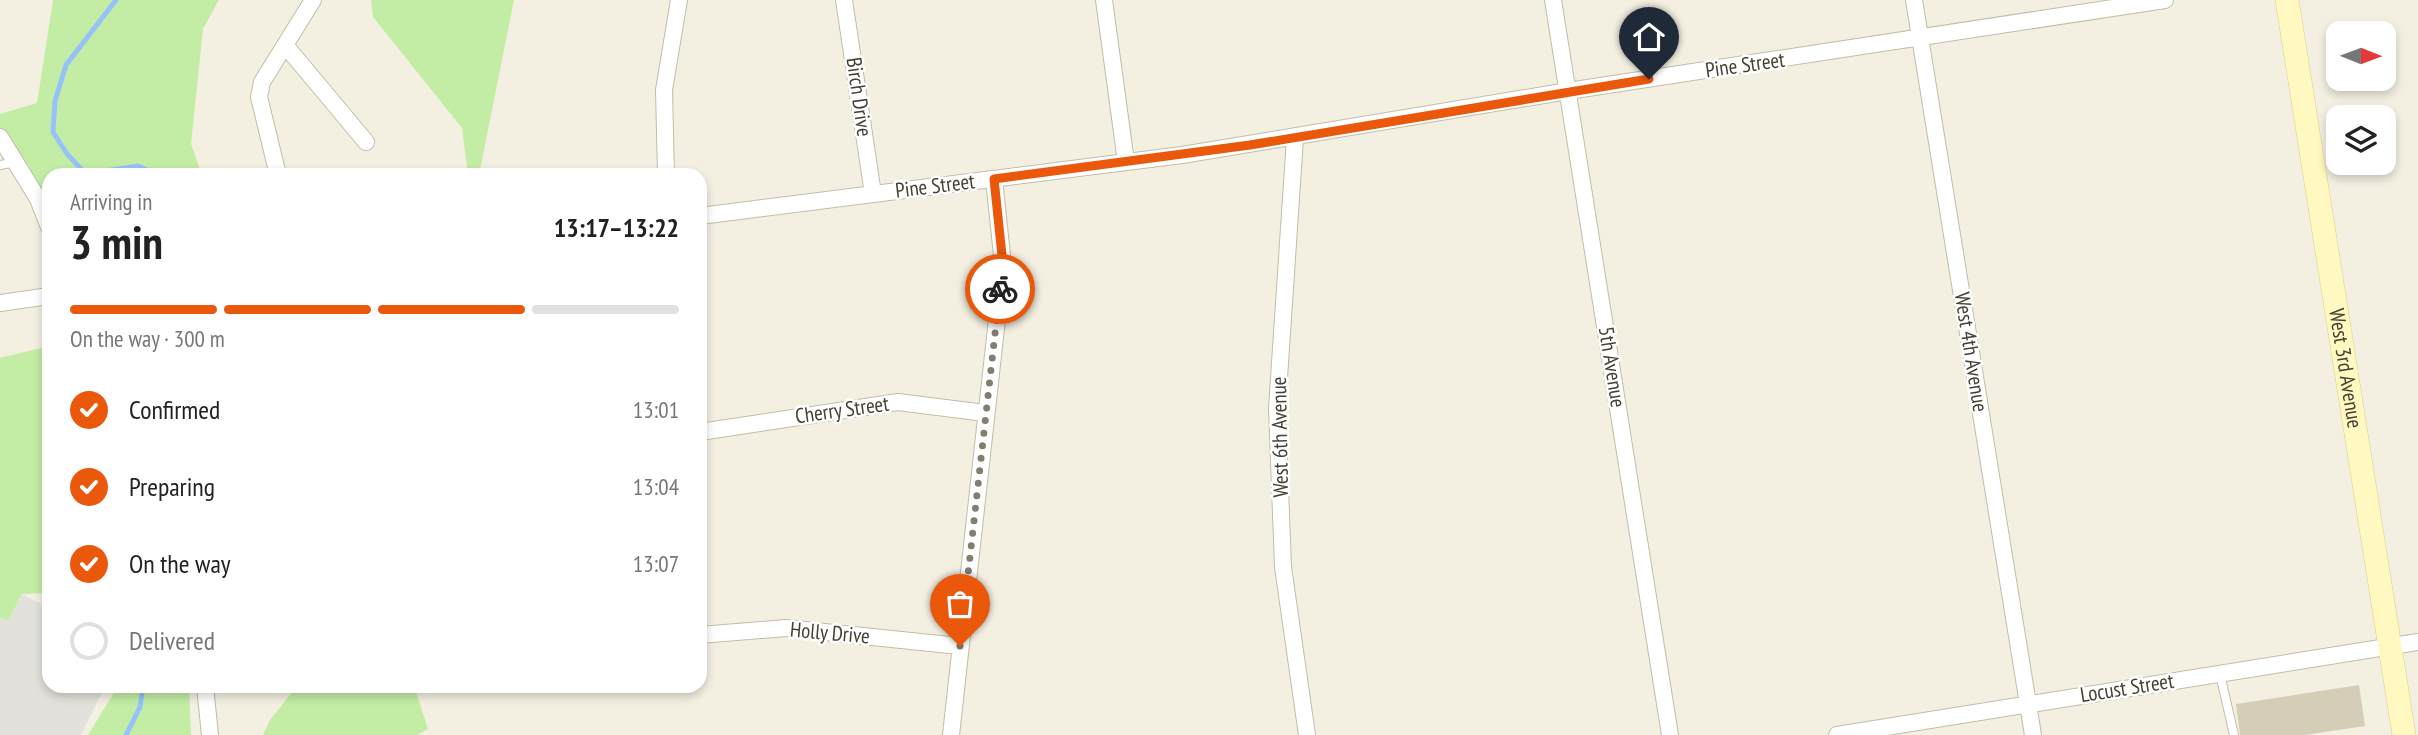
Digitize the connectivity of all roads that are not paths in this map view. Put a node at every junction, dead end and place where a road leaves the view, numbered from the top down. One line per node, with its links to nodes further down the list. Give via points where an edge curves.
1 (313, 0): 10 (street)
2 (679, 0): 18 (street, via 664,89)
3 (844, 0): 20 (street, Birch Drive)
4 (1104, 0): 15 (street)
5 (1553, 0): 11 (street, 5th Avenue)
6 (1914, 0): 9 (street, West 4th Avenue)
7 (2165, 0): 9 (street, Pine Street)
8 (2287, 0): 30 (street, West 3rd Avenue)
9 (1920, 39): 11 (street, Pine Street); 33 (street, West 4th Avenue)
10 (285, 45): 14 (street); 17 (street, via 262,82 259,97)
11 (1568, 91): 13 (street, Pine Street); 37 (street, 5th Avenue)
12 (0, 137): 16 (street)
13 (1295, 138): 15 (street, Pine Street); 36 (street, West 6th Avenue, via 1277,408 1283,567)
14 (366, 142)
15 (1126, 162): 19 (street, Pine Street)
16 (8, 164): 21 (street)
17 (276, 168)
18 (666, 168)
19 (994, 179): 20 (street, Pine Street); 25 (street, via 1003,265)
20 (873, 194): 22 (street, Pine Street)
21 (42, 209)
22 (707, 215)
23 (42, 297): 24 (street)
24 (0, 303)
25 (985, 413): 26 (street, Cherry Street, via 898,402); 29 (street)
26 (707, 431)
27 (707, 634): 29 (street, Holly Drive, via 786,628)
28 (2418, 642): 30 (street, Locust Street)
29 (960, 646): 35 (street)
30 (2390, 646): 31 (street, Locust Street); 41 (street, West 3rd Avenue)
31 (2220, 674): 33 (street, Locust Street); 40 (lane)
32 (206, 693): 34 (street)
33 (2028, 705): 38 (street, Locust Street); 39 (street, West 4th Avenue)
34 (211, 735)
35 (951, 735)
36 (1307, 735)
37 (1670, 735)
38 (1837, 735)
39 (2033, 735)
40 (2234, 735)
41 (2404, 735)

